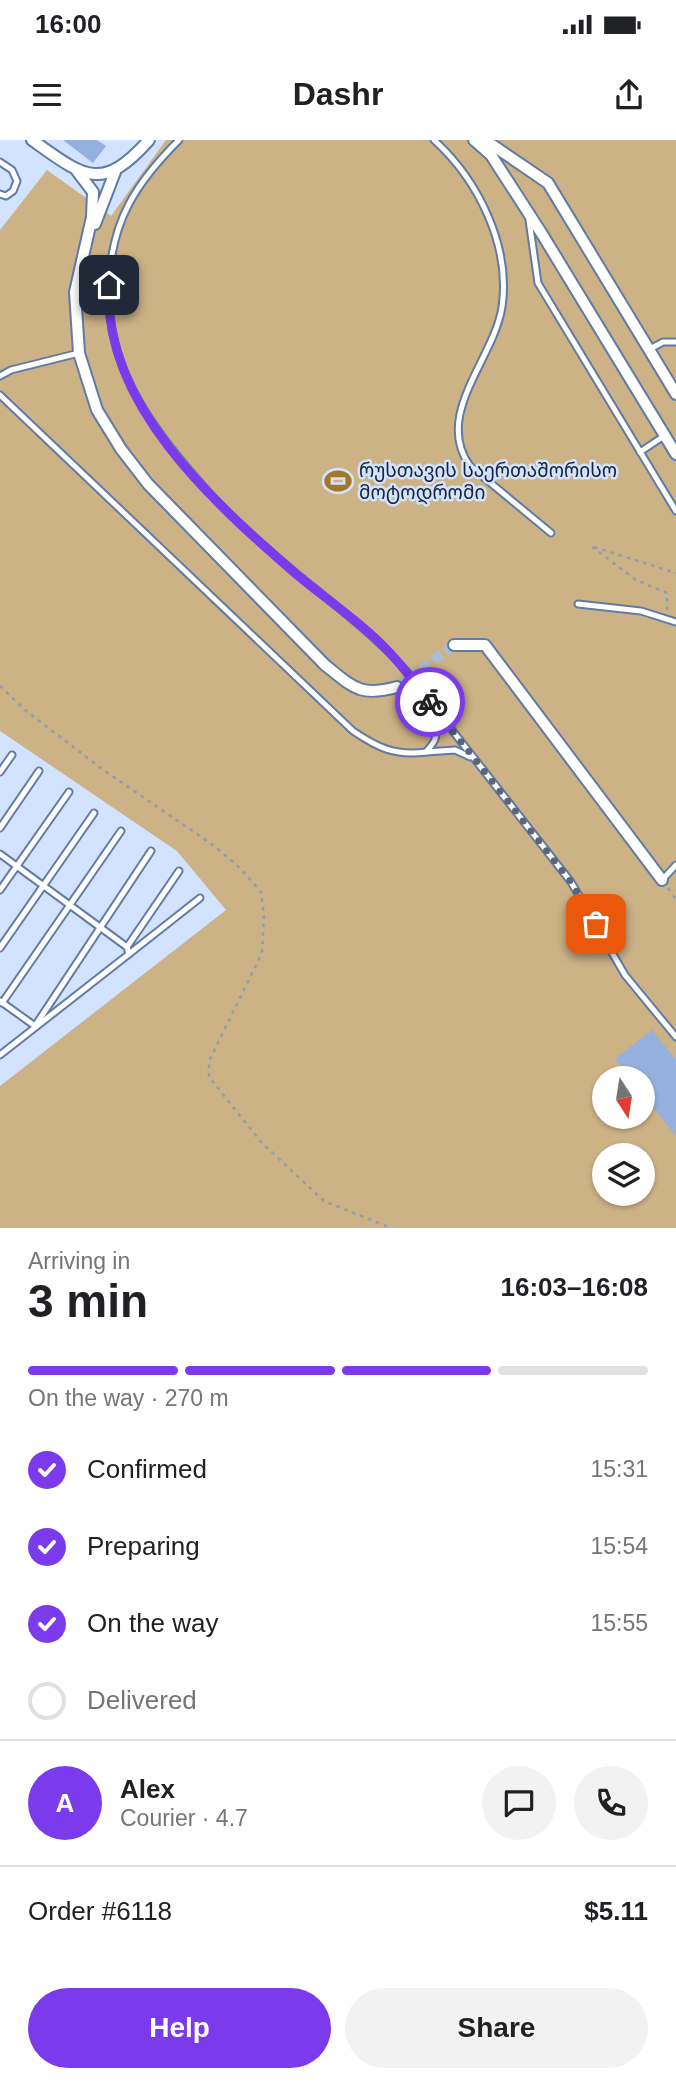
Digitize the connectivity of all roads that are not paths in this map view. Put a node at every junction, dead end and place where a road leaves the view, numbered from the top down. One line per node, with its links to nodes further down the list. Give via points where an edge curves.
1 (32, 140): 8 (street)
2 (179, 140): 28 (lane, via 150,169 120,218 110,261 107,308 116,356 127,381 151,422 198,481 296,574 389,652)
3 (434, 140): 23 (lane, via 472,182 494,231 503,274 502,309 460,412 457,436 461,453 470,466)
4 (474, 140): 11 (street, via 491,155)
5 (485, 140): 14 (street, via 548,184)
6 (144, 142): 9 (street)
7 (0, 162): 10 (lane, via 18,181 13,191)
8 (77, 171): 9 (street); 12 (street, via 93,192)
9 (115, 172): 12 (street)
10 (0, 194)
11 (526, 210): 19 (street); 20 (lane, via 538,283)
12 (88, 236): 15 (street, via 75,292)
13 (676, 342): 14 (lane, via 663,342)
14 (649, 350): 17 (street)
15 (79, 353): 16 (lane); 27 (street, via 97,410 121,449 172,509 325,665 372,694)
16 (0, 376)
17 (676, 394)
18 (0, 396): 29 (lane, via 353,731 381,750 406,755)
19 (664, 436): 20 (lane); 21 (street)
20 (640, 452): 22 (lane)
21 (676, 454)
22 (676, 511)
23 (551, 533)
24 (578, 604): 25 (lane, via 640,611)
25 (676, 622)
26 (454, 645): 43 (street, via 485,645)
27 (397, 687)
28 (426, 696): 29 (lane, via 435,738); 31 (lane)
29 (426, 752): 31 (lane, via 455,750)
30 (12, 755): 33 (lane)
31 (474, 759): 54 (lane, via 571,882 625,975)
32 (39, 771): 36 (lane)
33 (0, 772)
34 (69, 792): 41 (lane)
35 (94, 813): 44 (lane)
36 (0, 828)
37 (121, 831): 47 (lane)
38 (151, 851): 48 (lane)
39 (0, 854): 41 (lane)
40 (676, 865): 43 (lane)
41 (17, 866): 44 (lane); 45 (lane)
42 (179, 871): 49 (lane)
43 (662, 880)
44 (43, 886): 47 (lane); 50 (lane)
45 (0, 890)
46 (200, 898): 51 (lane)
47 (70, 905): 48 (lane); 52 (lane)
48 (100, 928): 49 (lane); 53 (lane)
49 (127, 947): 51 (lane)
50 (0, 948)
51 (129, 954): 53 (lane)
52 (1, 1002): 53 (lane)
53 (35, 1026): 55 (lane)
54 (676, 1037)
55 (0, 1055)

